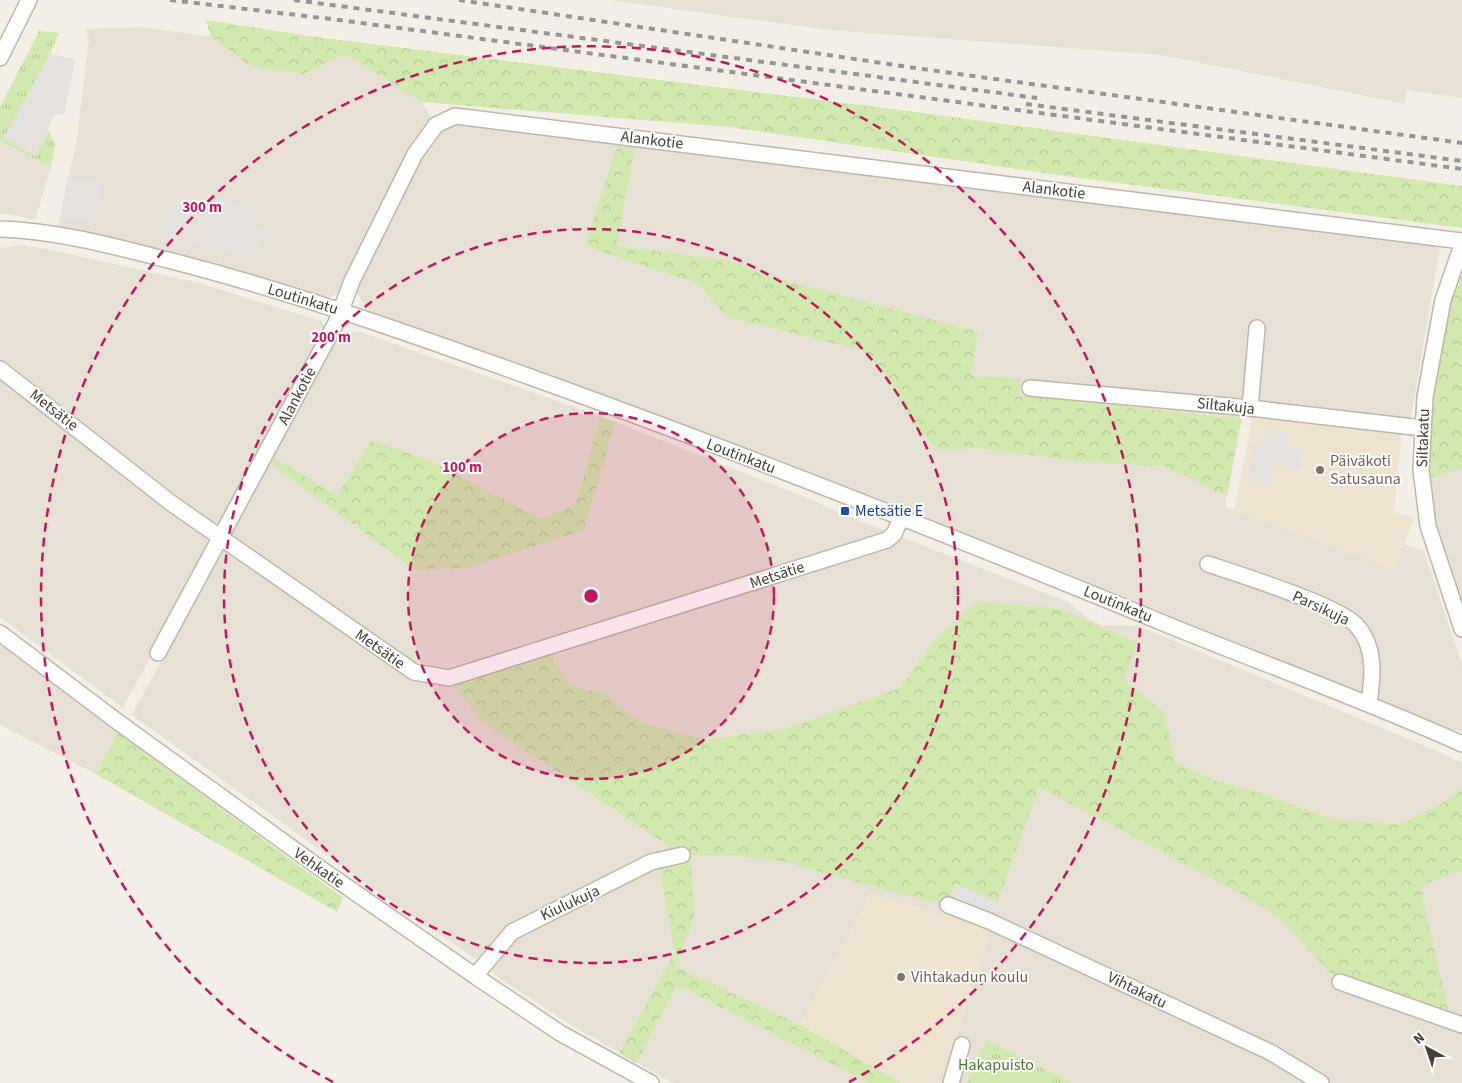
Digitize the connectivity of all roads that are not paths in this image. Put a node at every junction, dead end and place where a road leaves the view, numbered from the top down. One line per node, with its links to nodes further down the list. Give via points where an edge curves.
1 (29, 0): 2 (street)
2 (0, 58)
3 (0, 230): 6 (street, Loutinkatu, via 49,232 120,248 217,272)
4 (1462, 241): 6 (street, Alankotie, via 456,116 436,125 415,154)
5 (1462, 245): 11 (street, Siltakatu, via 1443,300)
6 (341, 310): 12 (street, Loutinkatu, via 639,416); 13 (street, Alankotie)
7 (1257, 328): 10 (street)
8 (0, 368): 13 (street, Metsätie, via 172,503)
9 (1030, 388): 10 (street, Siltakuja)
10 (1250, 408): 11 (street, Siltakuja)
11 (1422, 428): 15 (street, Siltakatu, via 1421,470 1426,516)
12 (901, 518): 13 (street, Metsätie, via 894,534 887,540 449,678 414,672); 18 (street, Loutinkatu)
13 (222, 538): 17 (street, Alankotie)
14 (1208, 564): 18 (street, Parsikuja, via 1347,617 1357,626 1370,649 1374,675)
15 (1462, 629)
16 (0, 633): 22 (street, Vehkatie, via 317,866)
17 (158, 653)
18 (1369, 703): 19 (street, Loutinkatu)
19 (1462, 744)
20 (682, 855): 22 (street, Kiulukuja, via 651,862 512,932)
21 (948, 905): 28 (street, Vihtakatu, via 1270,1052)
22 (475, 976): 26 (street, Vehkatie, via 560,1033)
23 (1340, 982): 24 (street)
24 (1462, 1025)
25 (962, 1045): 27 (street)
26 (651, 1083)
27 (950, 1083)
28 (1321, 1083)

